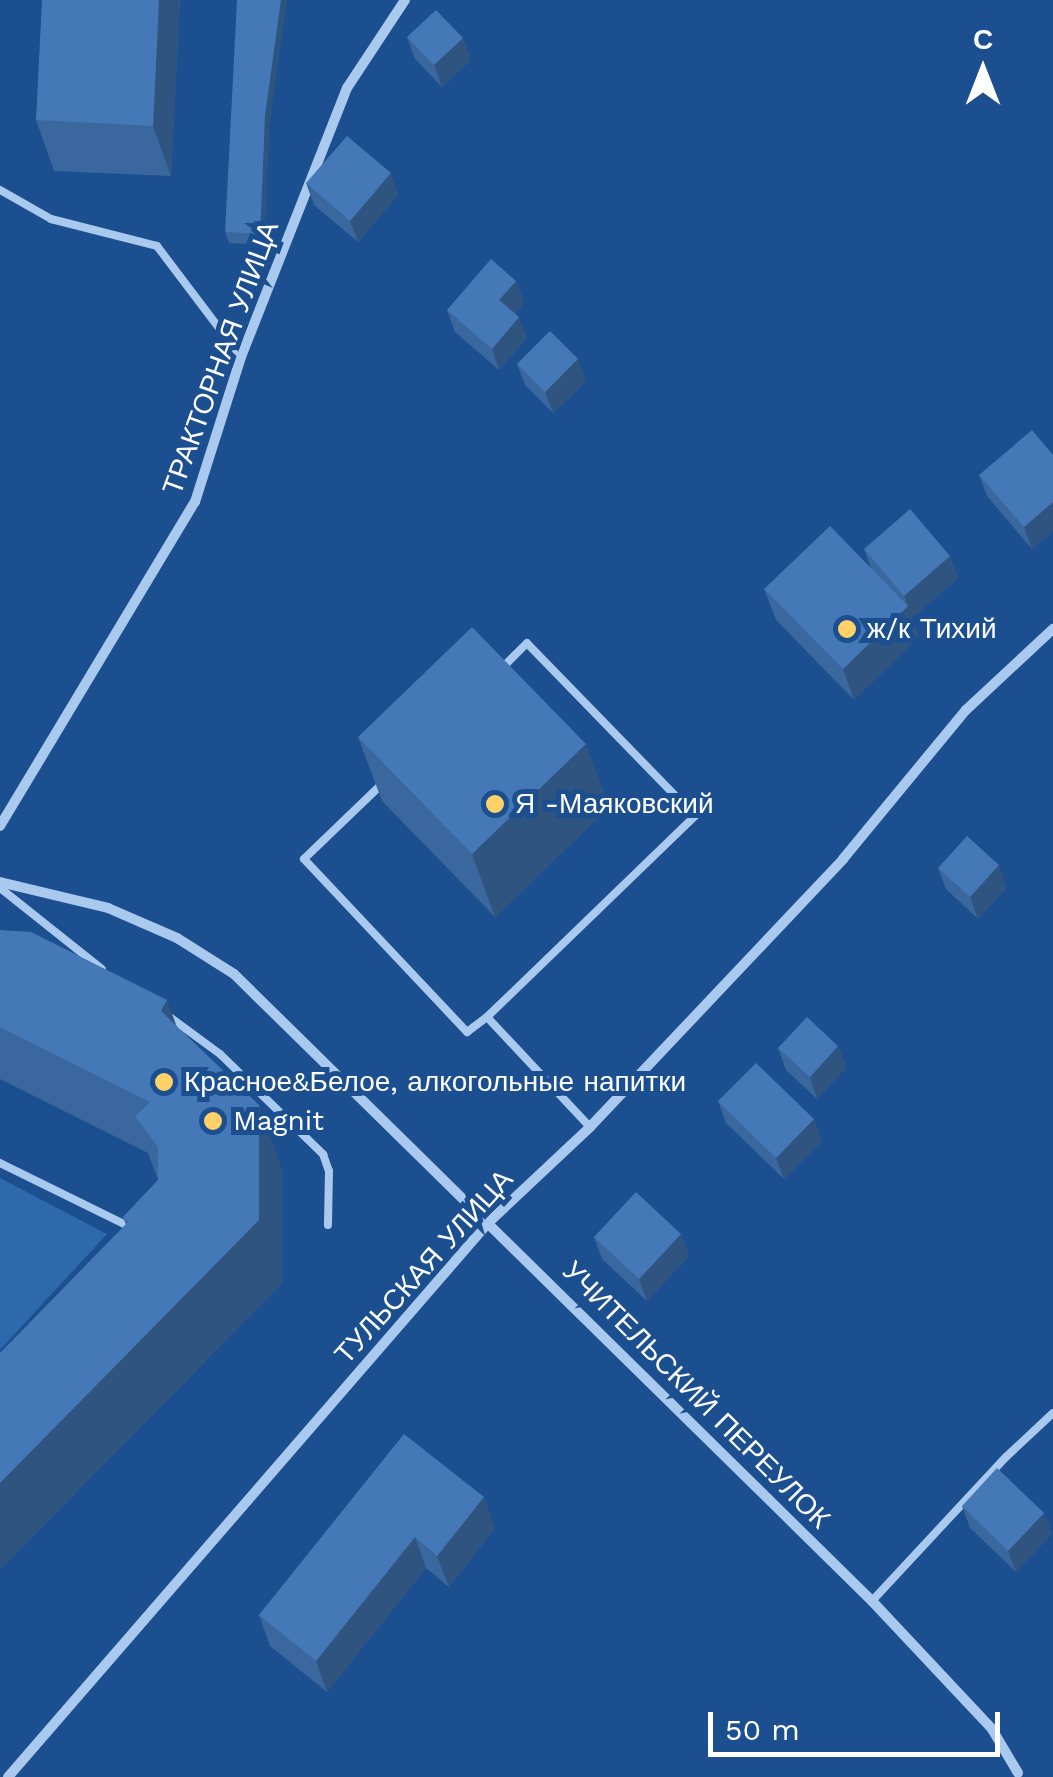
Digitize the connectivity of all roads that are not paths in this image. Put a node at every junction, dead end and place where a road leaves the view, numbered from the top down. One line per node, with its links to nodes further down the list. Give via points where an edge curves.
1 (406, 0): 3 (street, ТРАКТОРНАЯ УЛИЦА, via 347,88)
2 (0, 190): 3 (lane, via 51,219 156,246)
3 (242, 357): 7 (street, ТРАКТОРНАЯ УЛИЦА, via 195,502)
4 (1053, 629): 12 (street, ТУЛЬСКАЯ УЛИЦА, via 966,710 843,859)
5 (499, 670): 11 (lane, via 527,643 695,816)
6 (388, 778): 11 (lane, via 304,859 467,1032)
7 (0, 826)
8 (0, 885): 9 (lane); 14 (street, УЧИТЕЛЬСКИЙ ПЕРЕУЛОК, via 108,908 177,938 234,974)
9 (107, 973)
10 (156, 1008): 15 (lane, via 220,1054 322,1154)
11 (487, 1017): 12 (lane)
12 (590, 1127): 14 (street, ТУЛЬСКАЯ УЛИЦА)
13 (0, 1163): 16 (lane, via 136,1231)
14 (488, 1222): 18 (street, УЧИТЕЛЬСКИЙ ПЕРЕУЛОК); 20 (street, ТУЛЬСКАЯ УЛИЦА)
15 (328, 1225)
16 (138, 1238)
17 (1053, 1413): 18 (lane)
18 (872, 1601): 19 (street, УЧИТЕЛЬСКИЙ ПЕРЕУЛОК, via 992,1729)
19 (1018, 1773)
20 (8, 1777)

